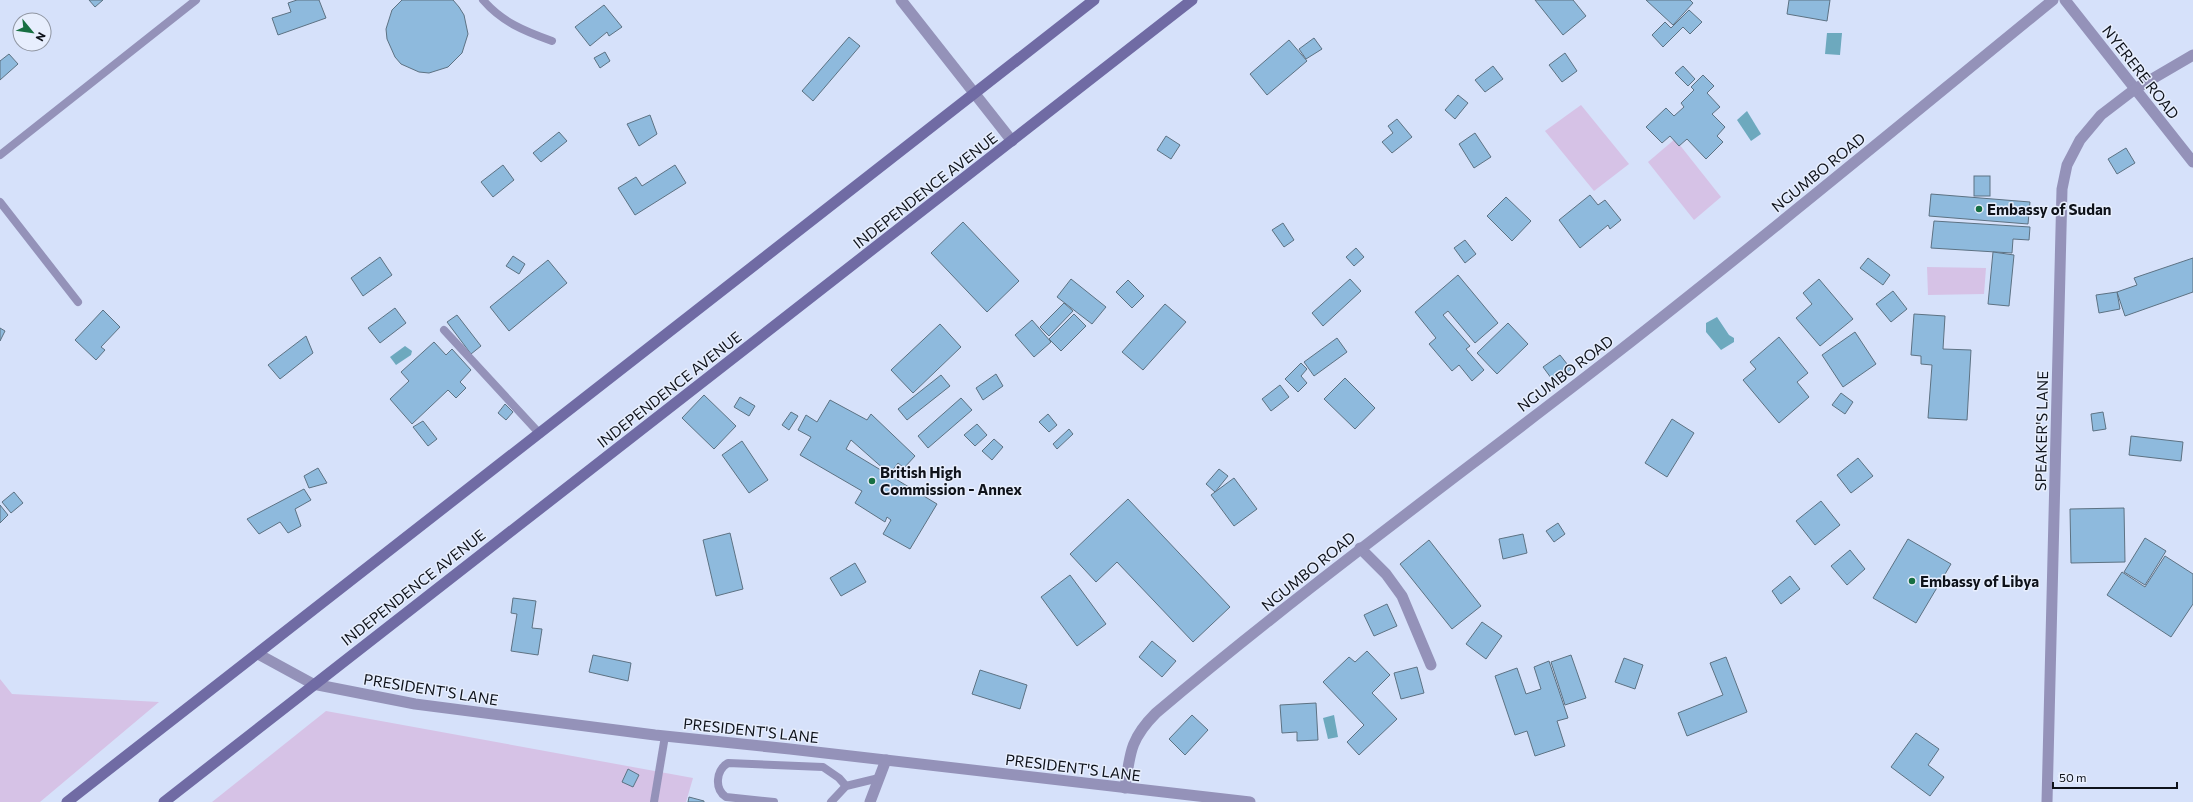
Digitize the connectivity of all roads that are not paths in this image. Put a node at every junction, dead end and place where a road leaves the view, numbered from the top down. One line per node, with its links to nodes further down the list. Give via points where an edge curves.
1 (196, 0): 13 (lane)
2 (483, 0): 8 (lane, via 495,13 518,29)
3 (901, 0): 11 (street)
4 (1094, 0): 11 (main road)
5 (1192, 0): 12 (main road, INDEPENDENCE AVENUE)
6 (2053, 0): 19 (street, NGUMBO ROAD, via 1631,341)
7 (2065, 0): 10 (street, NYERERE ROAD)
8 (552, 41)
9 (2193, 55): 10 (street, SPEAKER'S LANE)
10 (2135, 89): 14 (street, NYERERE ROAD); 35 (street, SPEAKER'S LANE, via 2101,116 2080,140 2067,165 2062,189)
11 (976, 94): 12 (street); 18 (main road)
12 (1012, 141): 22 (main road, INDEPENDENCE AVENUE)
13 (0, 155)
14 (2193, 162)
15 (0, 202): 16 (lane)
16 (78, 302)
17 (444, 330): 18 (lane)
18 (540, 434): 20 (main road)
19 (1360, 548): 21 (street, via 1386,574 1402,596); 27 (street, NGUMBO ROAD, via 1156,713 1141,728 1133,743)
20 (258, 654): 22 (street, PRESIDENT'S LANE); 28 (main road)
21 (1431, 665)
22 (313, 684): 23 (street, PRESIDENT'S LANE, via 415,704); 29 (main road, INDEPENDENCE AVENUE)
23 (665, 736): 24 (street, PRESIDENT'S LANE); 30 (lane)
24 (886, 760): 25 (street); 27 (street, PRESIDENT'S LANE)
25 (879, 778): 26 (lane); 33 (street)
26 (846, 786): 31 (lane, via 836,775 823,767 728,763 722,766 719,771 718,790 721,794 726,797); 32 (lane)
27 (1125, 788): 34 (street, PRESIDENT'S LANE)
28 (67, 802)
29 (164, 802)
30 (654, 802)
31 (774, 802)
32 (831, 802)
33 (870, 802)
34 (1250, 802)
35 (2047, 802)

